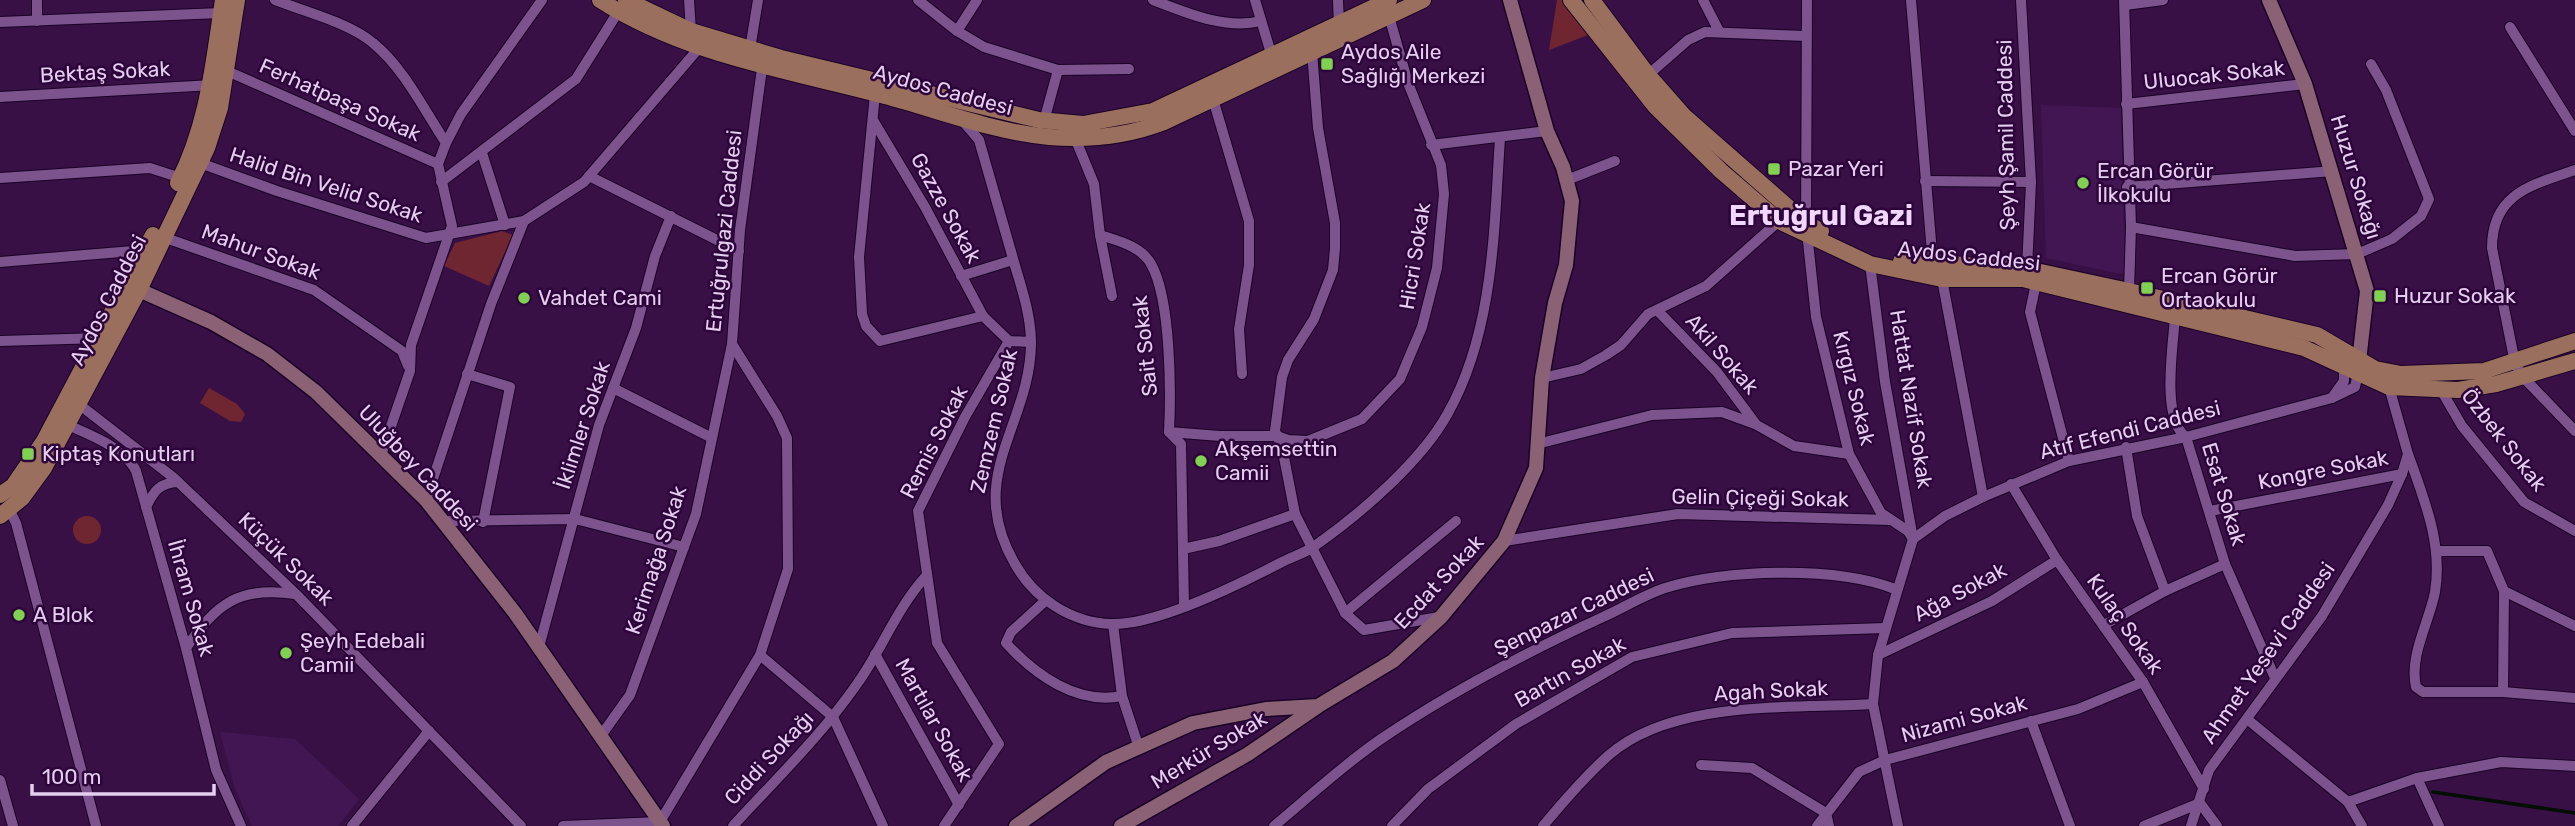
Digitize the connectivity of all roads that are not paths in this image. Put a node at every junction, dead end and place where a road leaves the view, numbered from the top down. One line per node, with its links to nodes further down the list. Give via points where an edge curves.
1 (37, 0): 27 (street)
2 (237, 0): 44 (main road, Aydos Caddesi)
3 (275, 0): 57 (street, via 372,42 395,66)
4 (542, 0): 57 (street)
5 (600, 0): 24 (main road, Aydos Caddesi)
6 (689, 0): 32 (street)
7 (758, 0): 38 (street, Ertuğrulgazi Caddesi)
8 (918, 0): 33 (street)
9 (977, 0): 33 (street)
10 (1153, 0): 29 (street, via 1242,26)
11 (1255, 0): 29 (street)
12 (1338, 0): 30 (street)
13 (1423, 0): 26 (main road, Aydos Caddesi)
14 (1510, 0): 53 (street, Ecdat Sokak)
15 (1571, 0): 74 (main road, Aydos Caddesi, via 1655,106)
16 (1592, 0): 43 (main road, Aydos Caddesi)
17 (1703, 0): 34 (street)
18 (1807, 0): 35 (street, Kırgız Sokak)
19 (1911, 0): 69 (street)
20 (2021, 0): 71 (street, Şeyh Şamil Caddesi)
21 (2163, 0): 23 (street)
22 (2269, 0): 45 (street, Huzur Sokağı)
23 (2124, 3): 49 (street)
24 (622, 6): 32 (main road, Aydos Caddesi); 36 (main road, Aydos Caddesi); 59 (street, via 576,79)
25 (222, 7): 27 (street); 44 (main road, Aydos Caddesi)
26 (1389, 8): 30 (main road, Aydos Caddesi); 37 (main road, Aydos Caddesi); 58 (street, Hicri Sokak, via 1408,83)
27 (37, 21): 28 (street)
28 (0, 22)
29 (1262, 22): 39 (street)
30 (1339, 26): 39 (main road, Aydos Caddesi)
31 (2510, 27): 54 (street)
32 (691, 31): 38 (main road, Aydos Caddesi)
33 (957, 31): 42 (street, via 984,47)
34 (1719, 32): 35 (street); 43 (street, via 1688,40)
35 (1806, 36): 78 (street, Kırgız Sokak)
36 (699, 48): 38 (main road, Aydos Caddesi); 65 (street)
37 (1312, 52): 39 (main road, Aydos Caddesi); 119 (street, via 1318,128 1335,223 1333,270 1314,319 1282,377)
38 (759, 56): 46 (main road, Aydos Caddesi); 52 (main road, Aydos Caddesi); 83 (street, Ertuğrulgazi Caddesi)
39 (1274, 62): 48 (main road, Aydos Caddesi); 52 (main road, Aydos Caddesi, via 1144,115 1083,124)
40 (2371, 64): 84 (street, via 2386,90 2429,199 2421,216 2392,239)
41 (1129, 69): 42 (street)
42 (1058, 70): 52 (street)
43 (1648, 75): 78 (main road, Aydos Caddesi, via 1684,116)
44 (221, 80): 47 (street, Bektaş Sokak); 61 (main road, Aydos Caddesi, via 215,126); 62 (street, Ferhatpaşa Sokak); 67 (main road, Aydos Caddesi)
45 (2305, 84): 49 (street, Uluocak Sokak); 64 (street, Huzur Sokağı)
46 (875, 94): 50 (main road, Aydos Caddesi); 51 (street)
47 (0, 97)
48 (1213, 99): 55 (main road, Aydos Caddesi, via 1136,131); 108 (street, via 1249,221 1249,265 1239,329)
49 (2126, 104): 72 (street)
50 (959, 116): 55 (main road, Aydos Caddesi, via 1038,136); 85 (street, Zemzem Sokak, via 979,140)
51 (873, 120): 89 (street, Gazze Sokak); 95 (street, via 859,257 866,326 880,341)
52 (1044, 121)
53 (1546, 131): 56 (street); 68 (street, Ecdat Sokak)
54 (2575, 131)
55 (1075, 138): 79 (street, via 1094,184)
56 (1500, 138): 58 (street); 146 (street, Zemzem Sokak, via 1488,285 1466,372 1451,410 1417,458)
57 (446, 142): 62 (street)
58 (1431, 145): 119 (street, Hicri Sokak, via 1441,165 1444,194 1437,268 1422,327 1400,379 1376,408 1348,427 1308,442)
59 (482, 153): 70 (street); 76 (street)
60 (1615, 161): 68 (street)
61 (200, 163): 80 (main road, Aydos Caddesi); 81 (street, Halid Bin Velid Sokak, via 426,238)
62 (438, 164): 70 (street)
63 (2575, 170): 105 (street, via 2519,190 2492,229 2492,248)
64 (2333, 171): 72 (street); 84 (street, Huzur Sokağı)
65 (589, 176): 73 (street); 75 (street)
66 (0, 178): 67 (street, via 150,168)
67 (181, 178): 80 (main road, Aydos Caddesi)
68 (1567, 180): 109 (street, Ecdat Sokak, via 1572,201 1569,241)
69 (1925, 181): 71 (street); 88 (street)
70 (440, 182): 81 (street, via 452,226)
71 (2031, 182): 90 (street, Şeyh Şamil Caddesi)
72 (2127, 187): 77 (street)
73 (671, 216): 83 (street); 111 (street, İklimler Sokak)
74 (1779, 220): 78 (main road, Aydos Caddesi); 94 (street, via 1706,286)
75 (524, 221): 76 (street, Halid Bin Velid Sokak); 107 (street)
76 (505, 225): 81 (street, Halid Bin Velid Sokak)
77 (2131, 227): 84 (street, via 2295,256); 92 (street)
78 (1807, 229): 87 (main road, Aydos Caddesi); 88 (main road, Aydos Caddesi); 124 (street, Kırgız Sokak, via 1816,317)
79 (1100, 235): 93 (street); 118 (street, Sait Sokak, via 1138,250 1157,280 1171,377)
80 (158, 236): 82 (main road, Aydos Caddesi); 91 (main road, Aydos Caddesi); 106 (street, Mahur Sokak, via 314,289 402,351)
81 (447, 236): 106 (street, via 411,345)
82 (145, 250): 86 (street); 91 (main road, Aydos Caddesi)
83 (739, 251): 102 (street, Ertuğrulgazi Caddesi)
84 (2357, 254): 104 (street, Huzur Sokağı, via 2367,291)
85 (1013, 260): 89 (street); 101 (street, Zemzem Sokak, via 1029,312)
86 (0, 262)
87 (1870, 264): 88 (main road, Aydos Caddesi); 143 (street, Hattat Nazif Sokak)
88 (1937, 272): 90 (main road, Aydos Caddesi); 131 (street)
89 (961, 276): 95 (street, Gazze Sokak)
90 (2031, 276): 92 (main road, Aydos Caddesi); 96 (main road, Aydos Caddesi); 127 (street, Şeyh Şamil Caddesi, via 2030,312)
91 (134, 288): 97 (main road, Aydos Caddesi); 114 (main road, Aydos Caddesi); 126 (street, Uluğbey Caddesi, via 211,322 267,354 316,392)
92 (2129, 291): 104 (main road, Aydos Caddesi, via 2317,335 2338,345)
93 (1112, 296)
94 (1657, 310): 109 (street, via 1606,355 1581,369); 116 (street, Akil Sokak, via 1717,372)
95 (983, 316): 99 (street, Gazze Sokak)
96 (2175, 317): 104 (main road, Aydos Caddesi, via 2304,348); 120 (street, Esat Sokak, via 2171,381 2175,425)
97 (101, 338): 98 (street); 114 (main road, Aydos Caddesi)
98 (0, 341)
99 (1009, 341): 101 (street); 151 (street, Remis Sokak, via 918,511)
100 (2575, 341): 105 (main road, Aydos Caddesi)
101 (1031, 342): 156 (street, Zemzem Sokak, via 1024,386 995,484 994,509 1013,563)
102 (732, 344): 121 (street, Kerimağa Sokak); 166 (street, Ertuğrulgazi Caddesi, via 787,438 788,569)
103 (2575, 361): 105 (main road, Aydos Caddesi)
104 (2354, 366): 105 (main road, Aydos Caddesi, via 2410,375); 110 (main road, Aydos Caddesi); 113 (street); 113 (street, Atıf Efendi Caddesi, via 2354,387)
105 (2519, 370): 112 (main road, Aydos Caddesi, via 2496,384); 117 (street)
106 (410, 371): 126 (street)
107 (467, 374): 133 (street); 140 (street, via 510,387)
108 (1242, 374)
109 (1542, 378): 122 (street, Ecdat Sokak)
110 (2389, 387): 112 (main road, Aydos Caddesi); 125 (street)
111 (613, 388): 121 (street); 137 (street, İklimler Sokak)
112 (2441, 390): 142 (street, Özbek Sokak, via 2462,426 2524,502)
113 (2332, 398): 120 (street, Atıf Efendi Caddesi)
114 (73, 401): 115 (main road, Aydos Caddesi); 129 (street, Küçük Sokak)
115 (62, 423): 132 (main road, Aydos Caddesi); 134 (street, İhram Sokak, via 130,460)
116 (1755, 424): 122 (street, via 1722,412 1651,415); 124 (street, via 1794,446)
117 (2575, 431)
118 (1169, 432): 119 (street, Hicri Sokak); 147 (street, Sait Sokak, via 1181,444)
119 (1277, 436): 136 (street)
120 (2186, 437): 123 (street, Atıf Efendi Caddesi); 135 (street, Esat Sokak)
121 (712, 438): 145 (street, Kerimağa Sokak)
122 (1536, 444): 144 (street, Ecdat Sokak, via 1536,468)
123 (2126, 447): 127 (street, Atıf Efendi Caddesi); 153 (street, via 2137,516)
124 (1849, 454): 138 (street, Kırgız Sokak, via 1874,501)
125 (2408, 454): 128 (street, Ahmet Yesevi Caddesi); 148 (street)
126 (380, 455): 133 (street, Uluğbey Caddesi)
127 (2069, 461): 130 (street, Atıf Efendi Caddesi)
128 (2402, 474): 135 (street, Kongre Sokak); 169 (street, Ahmet Yesevi Caddesi, via 2322,617)
129 (178, 482): 134 (street, via 156,489); 155 (street, Küçük Sokak)
130 (2011, 484): 131 (street, Atıf Efendi Caddesi); 149 (street, Kulaç Sokak)
131 (1983, 497): 143 (street, Atıf Efendi Caddesi)
132 (3, 500): 194 (street, via 16,523)
133 (426, 500): 139 (street, Uluğbey Caddesi)
134 (146, 507): 165 (street, İhram Sokak)
135 (2210, 511): 150 (street, Esat Sokak)
136 (1295, 514): 146 (street); 147 (street)
137 (575, 519): 140 (street); 145 (street); 164 (street, İklimler Sokak)
138 (1890, 520): 143 (street, Kırgız Sokak); 144 (street, Gelin Çiçeği Sokak, via 1678,514)
139 (445, 521): 140 (street); 164 (street, Uluğbey Caddesi)
140 (483, 522)
141 (1456, 522): 158 (street)
142 (2575, 531)
143 (1913, 539): 152 (street)
144 (1504, 541): 159 (street, Ecdat Sokak)
145 (684, 547): 180 (street, Kerimağa Sokak, via 630,695)
146 (1314, 547): 157 (street, Zemzem Sokak); 158 (street)
147 (1183, 549): 157 (street, Sait Sokak)
148 (2438, 551): 154 (street, via 2487,551); 171 (street, via 2435,592 2413,677 2416,687 2423,692)
149 (2057, 559): 161 (street, Kulaç Sokak); 168 (street, Ağa Sokak, via 1992,601)
150 (2225, 564): 153 (street); 169 (street, Esat Sokak)
151 (926, 576): 167 (street, Ciddi Sokağı, via 909,595); 190 (street, Remis Sokak, via 937,643 999,744)
152 (1895, 589): 163 (street); 204 (street, Şenpazar Caddesi, via 1878,582 1774,574 1714,578 1665,589 1538,646 1380,740)
153 (2165, 591): 161 (street)
154 (2504, 591): 162 (street); 171 (street)
155 (296, 594): 165 (street, via 268,590 231,598 206,620); 179 (street, Küçük Sokak)
156 (1044, 601): 160 (street, Zemzem Sokak); 172 (street, via 1011,632 1006,643 1036,670 1075,693 1097,699)
157 (1184, 606): 160 (street, Zemzem Sokak)
158 (1345, 613): 159 (street, via 1364,630)
159 (1441, 617): 175 (street, Ecdat Sokak, via 1392,661)
160 (1113, 624): 172 (street)
161 (2104, 625): 170 (street, Kulaç Sokak)
162 (2575, 626)
163 (1885, 628): 168 (street); 205 (street, Bartın Sokak, via 1732,633 1632,657 1516,724 1428,789)
164 (539, 647): 180 (street, Uluğbey Caddesi)
165 (186, 648): 195 (street, İhram Sokak, via 216,770)
166 (760, 654): 176 (street); 192 (street, Ertuğrulgazi Caddesi)
167 (875, 654): 176 (street, Ciddi Sokağı); 190 (street, Martılar Sokak)
168 (1878, 655): 174 (street)
169 (2275, 678): 177 (street, Ahmet Yesevi Caddesi)
170 (2143, 682): 178 (street, Nizami Sokak); 187 (street, Kulaç Sokak)
171 (2503, 692): 173 (street)
172 (1122, 696): 181 (street)
173 (2575, 698)
174 (1873, 704): 182 (street); 206 (street, Agah Sokak, via 1730,710 1652,730 1611,754)
175 (1318, 706): 181 (street, Ecdat Sokak, via 1193,723); 203 (street, Merkür Sokak, via 1248,754)
176 (833, 717): 199 (street, Ciddi Sokağı); 200 (street)
177 (2247, 719): 187 (street, Ahmet Yesevi Caddesi, via 2209,770); 188 (street)
178 (2031, 722): 182 (street, Nizami Sokak); 210 (street)
179 (429, 731): 196 (street); 197 (street, Küçük Sokak)
180 (600, 737): 192 (street, Uluğbey Caddesi)
181 (1139, 748): 202 (street, Ecdat Sokak, via 1106,761)
182 (1885, 760): 191 (street, Nizami Sokak, via 1859,772); 209 (street)
183 (1701, 765): 191 (street, via 1752,768)
184 (2575, 766): 185 (street, via 2501,762)
185 (2417, 778): 188 (street); 215 (street)
186 (0, 780): 193 (street)
187 (2204, 789): 189 (street, Ahmet Yesevi Caddesi)
188 (2348, 802): 214 (street)
189 (2200, 803): 211 (street); 212 (street, Ahmet Yesevi Caddesi); 213 (street)
190 (959, 805): 201 (street, Remis Sokak)
191 (1826, 813): 207 (street, Nizami Sokak); 208 (street)
192 (660, 825): 198 (street)
193 (13, 826)
194 (96, 826)
195 (241, 826)
196 (352, 826)
197 (521, 826)
198 (563, 826)
199 (733, 826)
200 (883, 826)
201 (944, 826)
202 (1016, 826)
203 (1121, 826)
204 (1274, 826)
205 (1392, 826)
206 (1543, 826)
207 (1817, 826)
208 (1829, 826)
209 (1898, 826)
210 (2070, 826)
211 (2144, 826)
212 (2191, 826)
213 (2217, 826)
214 (2362, 826)
215 (2439, 826)

